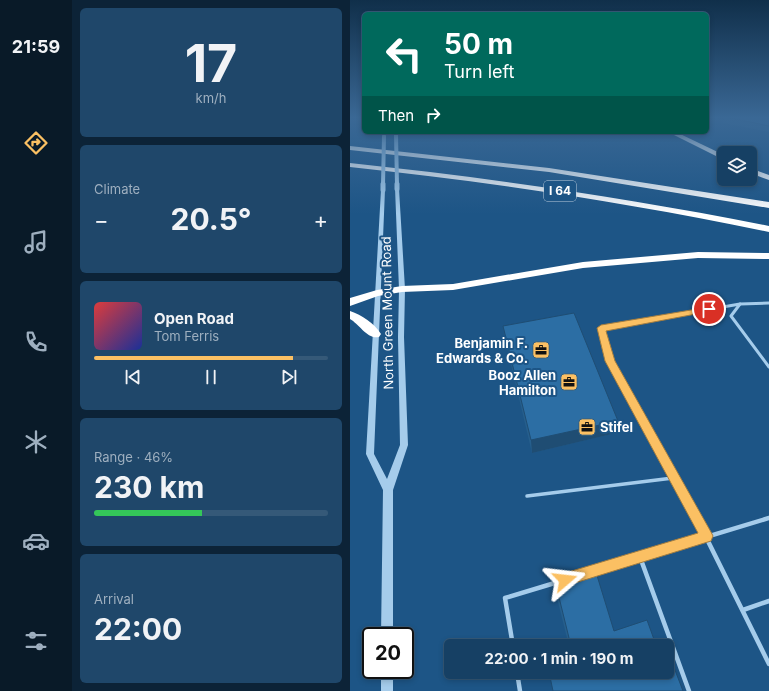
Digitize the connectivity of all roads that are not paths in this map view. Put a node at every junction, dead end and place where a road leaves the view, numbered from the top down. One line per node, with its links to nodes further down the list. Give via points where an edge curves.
1 (361, 149): 9 (highway, I 64, via 549,170)
2 (383, 149): 13 (street, North Green Mount Road, bridge)
3 (396, 149): 12 (street, North Green Mount Road, bridge)
4 (706, 149): 5 (highway)
5 (717, 155)
6 (350, 165): 10 (highway, I 64, via 536,187)
7 (757, 173): 8 (highway)
8 (769, 178)
9 (769, 205)
10 (769, 229)
11 (769, 256): 12 (highway, via 698,254 640,259 583,265 453,287)
12 (402, 290): 13 (highway); 21 (street, North Green Mount Road, via 400,337 404,445)
13 (377, 293): 14 (highway); 18 (street, North Green Mount Road)
14 (350, 302)
15 (769, 303): 16 (lane)
16 (740, 304): 19 (lane, via 730,316); 20 (lane, via 601,328 610,361)
17 (350, 315): 18 (highway, via 360,320)
18 (375, 334): 21 (street, North Green Mount Road, via 370,454)
19 (769, 367)
20 (673, 478): 22 (lane); 24 (lane)
21 (388, 490): 30 (street, North Green Mount Road)
22 (527, 496)
23 (769, 518): 24 (lane)
24 (707, 536): 25 (lane); 29 (lane)
25 (640, 557): 26 (lane); 37 (lane)
26 (588, 573)
27 (565, 580): 31 (lane, via 505,598)
28 (769, 601): 29 (lane)
29 (743, 610): 32 (lane)
30 (387, 627)
31 (512, 639)
32 (769, 664)
33 (387, 679): 35 (street)
34 (518, 679): 36 (lane)
35 (387, 691)
36 (520, 691)
37 (689, 691)

